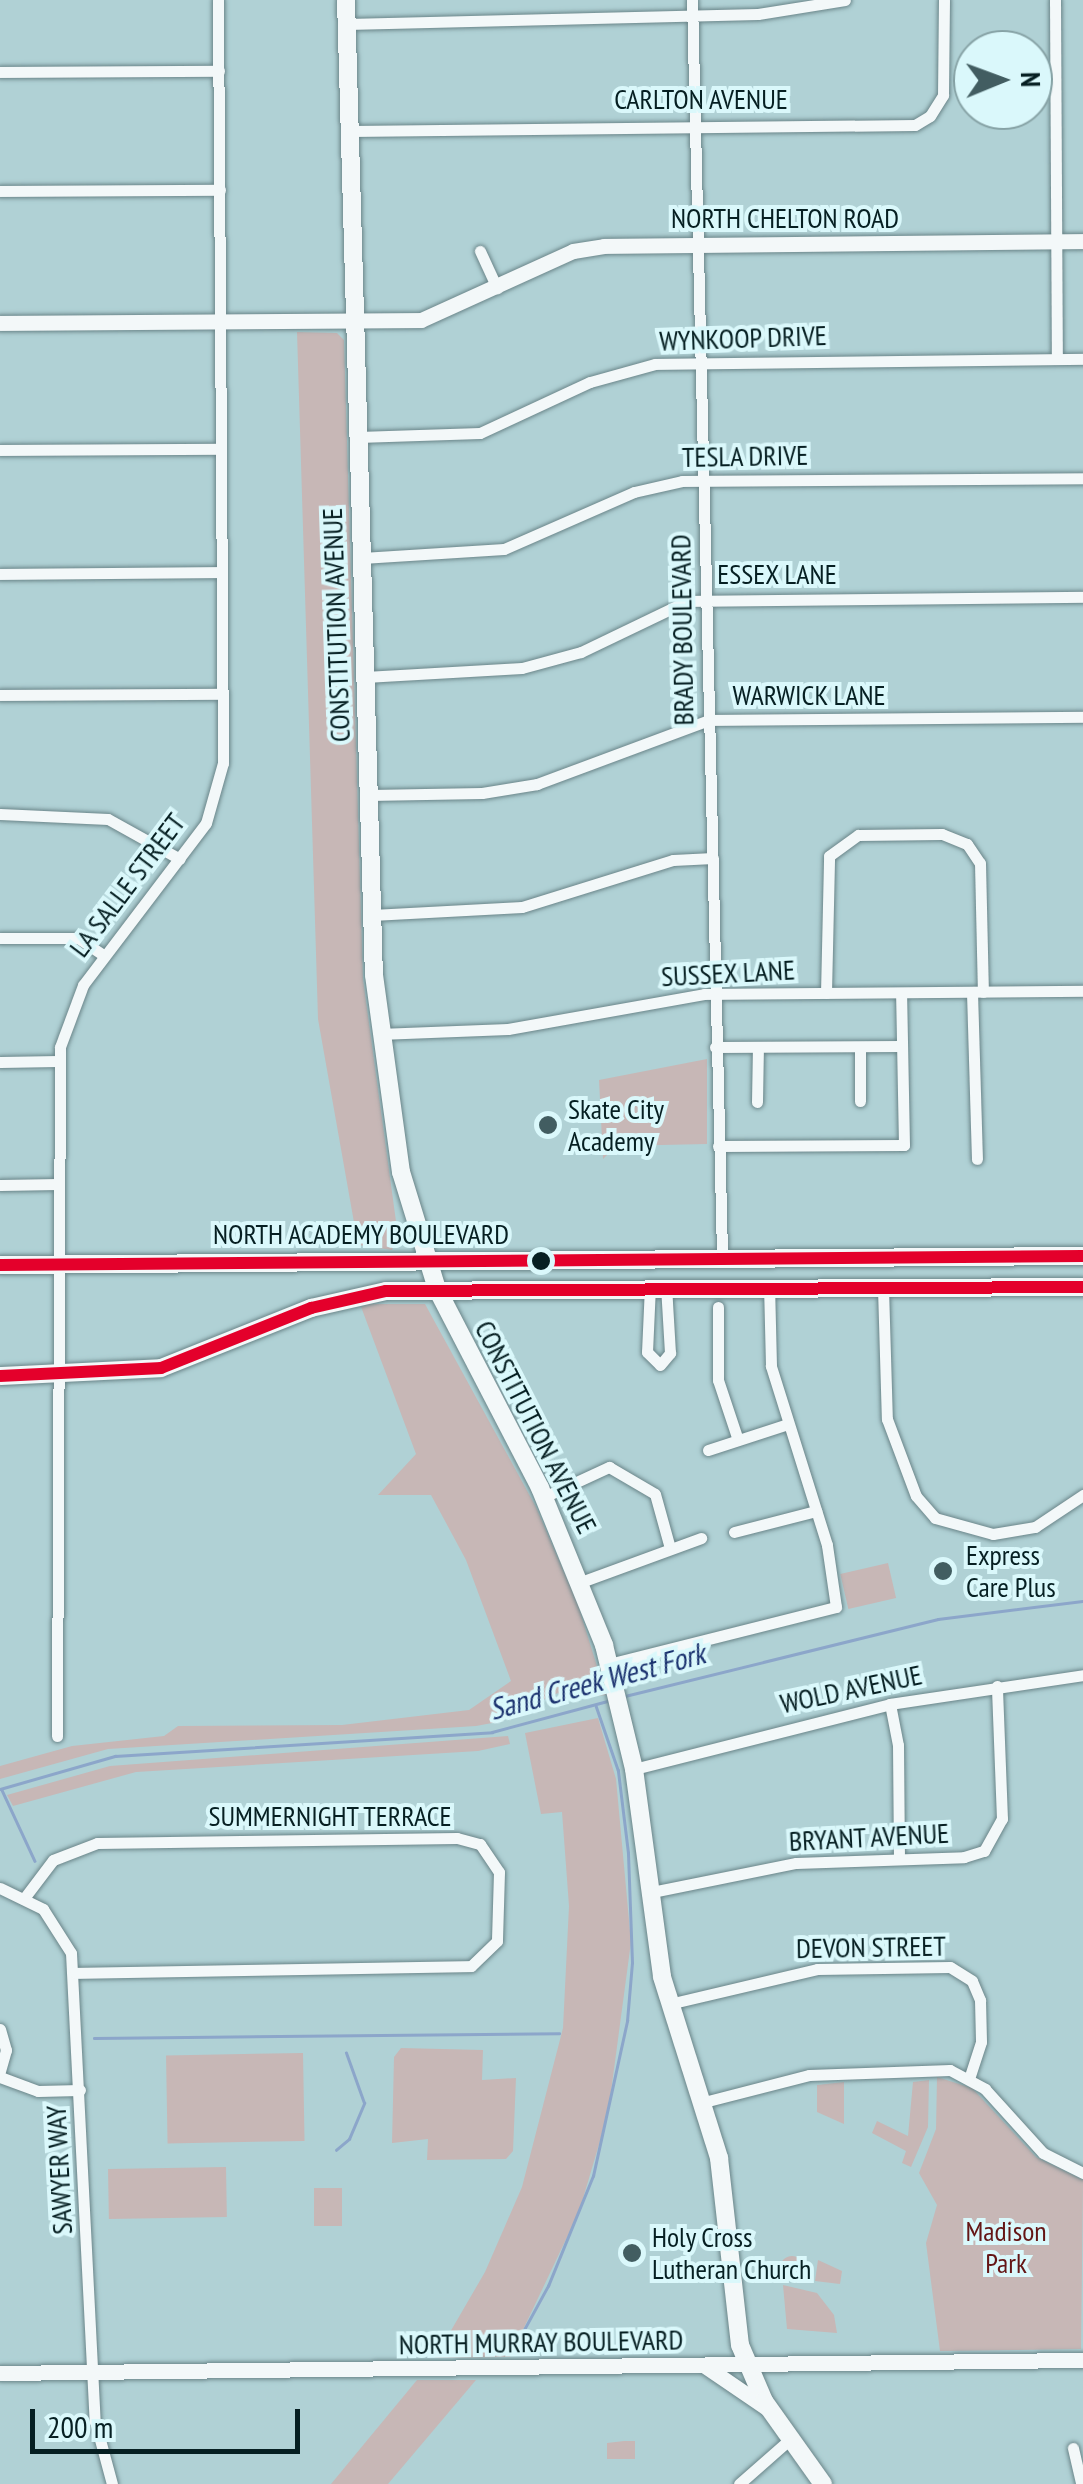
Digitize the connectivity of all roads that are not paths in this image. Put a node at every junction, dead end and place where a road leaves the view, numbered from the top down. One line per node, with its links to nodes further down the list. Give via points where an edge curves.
1 (218, 0): 9 (street, LA SALLE STREET)
2 (346, 0): 8 (main road, CONSTITUTION AVENUE)
3 (692, 0): 7 (street, BRADY BOULEVARD)
4 (845, 0): 7 (street)
5 (944, 0): 11 (street, CARLTON AVENUE, via 943,94 922,121)
6 (1055, 0): 16 (street)
7 (692, 16): 8 (street); 11 (street, BRADY BOULEVARD)
8 (347, 24): 12 (main road, CONSTITUTION AVENUE)
9 (219, 71): 10 (street); 13 (street, LA SALLE STREET)
10 (0, 72)
11 (695, 122): 12 (street, CARLTON AVENUE); 17 (street, BRADY BOULEVARD)
12 (350, 130): 20 (main road, CONSTITUTION AVENUE)
13 (220, 190): 14 (street); 21 (street, LA SALLE STREET)
14 (0, 192)
15 (1083, 241): 16 (main road, NORTH CHELTON ROAD)
16 (1056, 242): 17 (main road, NORTH CHELTON ROAD); 23 (street)
17 (698, 244): 19 (main road, NORTH CHELTON ROAD, via 584,248); 25 (street, BRADY BOULEVARD)
18 (480, 251): 19 (street)
19 (497, 288): 20 (main road, NORTH CHELTON ROAD, via 432,318)
20 (355, 320): 21 (main road, NORTH CHELTON ROAD); 26 (main road, CONSTITUTION AVENUE)
21 (220, 321): 22 (main road, NORTH CHELTON ROAD); 27 (street, LA SALLE STREET)
22 (0, 322)
23 (1057, 359): 24 (street, WYNKOOP DRIVE); 25 (street, WYNKOOP DRIVE)
24 (1083, 359)
25 (700, 361): 26 (street, WYNKOOP DRIVE, via 606,376 480,433); 30 (street, BRADY BOULEVARD)
26 (358, 437): 31 (main road, CONSTITUTION AVENUE)
27 (221, 449): 28 (street); 32 (street, LA SALLE STREET)
28 (0, 450)
29 (1083, 478): 30 (street, TESLA DRIVE)
30 (703, 480): 31 (street, TESLA DRIVE, via 646,488 504,550); 35 (street, BRADY BOULEVARD)
31 (362, 558): 36 (main road, CONSTITUTION AVENUE)
32 (222, 572): 33 (street); 37 (street, LA SALLE STREET)
33 (0, 574)
34 (1083, 597): 35 (street, ESSEX LANE)
35 (706, 600): 36 (street, ESSEX LANE, via 678,603 600,644 522,668); 40 (street, BRADY BOULEVARD)
36 (365, 677): 41 (main road, CONSTITUTION AVENUE)
37 (223, 694): 38 (street); 44 (street, LA SALLE STREET, via 219,793)
38 (0, 695)
39 (1083, 717): 40 (street, WARWICK LANE)
40 (709, 720): 41 (street, WARWICK LANE, via 536,784 468,794); 43 (street, BRADY BOULEVARD)
41 (369, 795): 45 (main road, CONSTITUTION AVENUE)
42 (0, 814): 44 (street, via 108,819)
43 (712, 858): 45 (street, via 673,860 522,907); 52 (street, BRADY BOULEVARD)
44 (180, 859): 47 (street, LA SALLE STREET)
45 (372, 915): 53 (main road, CONSTITUTION AVENUE)
46 (0, 938): 47 (street, via 78,938)
47 (105, 956): 59 (street, LA SALLE STREET, via 71,1009)
48 (1083, 991): 49 (street, SUSSEX LANE)
49 (977, 992): 50 (street, via 980,863 956,837 923,834 858,835 829,856); 51 (street, SUSSEX LANE); 63 (street)
50 (826, 993): 51 (street, SUSSEX LANE); 52 (street, SUSSEX LANE)
51 (900, 993): 54 (street)
52 (716, 994): 53 (street, SUSSEX LANE, via 498,1030); 55 (street, BRADY BOULEVARD)
53 (379, 1034): 68 (main road, CONSTITUTION AVENUE, via 401,1172)
54 (902, 1046): 57 (street); 62 (street, via 904,1145)
55 (715, 1047): 56 (street); 62 (street, BRADY BOULEVARD)
56 (758, 1047): 57 (street); 61 (street)
57 (860, 1047): 60 (street)
58 (0, 1062): 59 (street)
59 (58, 1062): 65 (street, LA SALLE STREET)
60 (860, 1101)
61 (758, 1102)
62 (718, 1146): 67 (street, BRADY BOULEVARD)
63 (977, 1158)
64 (0, 1184): 65 (street)
65 (58, 1184): 70 (street, LA SALLE STREET)
66 (1083, 1256): 67 (main road, NORTH ACADEMY BOULEVARD)
67 (722, 1258): 68 (main road, NORTH ACADEMY BOULEVARD)
68 (426, 1262): 70 (main road, NORTH ACADEMY BOULEVARD); 75 (main road, CONSTITUTION AVENUE)
69 (0, 1265): 70 (main road, NORTH ACADEMY BOULEVARD)
70 (59, 1265): 77 (street, LA SALLE STREET)
71 (658, 1286): 71 (street, via 670,1353 660,1364 647,1352); 72 (main road, NORTH ACADEMY BOULEVARD); 75 (main road, NORTH ACADEMY BOULEVARD)
72 (768, 1286): 74 (main road, NORTH ACADEMY BOULEVARD); 79 (street, via 770,1366)
73 (1083, 1287): 74 (main road, NORTH ACADEMY BOULEVARD)
74 (883, 1288): 82 (street, via 887,1420 916,1496 935,1518 993,1534 1035,1527)
75 (436, 1289): 77 (main road, NORTH ACADEMY BOULEVARD, via 338,1299 161,1368); 83 (main road, CONSTITUTION AVENUE)
76 (718, 1307): 80 (street, via 718,1380)
77 (60, 1375): 78 (main road, NORTH ACADEMY BOULEVARD); 93 (street, LA SALLE STREET)
78 (0, 1376)
79 (788, 1424): 80 (street); 84 (street)
80 (738, 1440): 81 (street)
81 (708, 1450)
82 (1083, 1495)
83 (544, 1497): 87 (street, via 609,1467 655,1494); 88 (main road, CONSTITUTION AVENUE)
84 (816, 1511): 85 (street); 89 (street, via 836,1607)
85 (734, 1532)
86 (701, 1538): 87 (street)
87 (670, 1548): 88 (street)
88 (581, 1582): 89 (main road, CONSTITUTION AVENUE)
89 (611, 1670): 94 (main road, CONSTITUTION AVENUE)
90 (1083, 1675): 91 (street, WOLD AVENUE)
91 (997, 1686): 92 (street, WOLD AVENUE); 95 (street, BRYANT AVENUE, via 1002,1820 996,1837 975,1855)
92 (890, 1704): 94 (street, WOLD AVENUE); 95 (street, via 898,1745)
93 (57, 1736)
94 (634, 1769): 97 (main road, CONSTITUTION AVENUE)
95 (899, 1858): 97 (street, BRYANT AVENUE, via 796,1863)
96 (0, 1888): 98 (street, SAWYER WAY)
97 (647, 1893): 100 (main road, CONSTITUTION AVENUE)
98 (25, 1897): 99 (street, SAWYER WAY, via 64,1935); 99 (street, SUMMERNIGHT TERRACE, via 54,1860 97,1843 457,1838 480,1844 499,1872 497,1941 470,1966)
99 (75, 1973): 104 (street, SAWYER WAY)
100 (669, 2004): 103 (street, DEVON STREET, via 816,1968 950,1967 972,1981 980,2000 981,2042); 105 (main road, CONSTITUTION AVENUE)
101 (0, 2028): 102 (street, via 6,2050)
102 (0, 2074): 104 (street, via 38,2091)
103 (969, 2078): 105 (street, via 940,2070 830,2072); 106 (street, via 1028,2142)
104 (80, 2090): 110 (street, SAWYER WAY)
105 (704, 2102): 108 (main road, CONSTITUTION AVENUE, via 723,2180 734,2311)
106 (1083, 2173)
107 (1083, 2360): 108 (main road, NORTH MURRAY BOULEVARD)
108 (748, 2365): 109 (main road, NORTH MURRAY BOULEVARD); 112 (main road, CONSTITUTION AVENUE)
109 (706, 2366): 110 (main road, NORTH MURRAY BOULEVARD); 112 (main road)
110 (93, 2372): 111 (main road, NORTH MURRAY BOULEVARD); 115 (street, SAWYER WAY, via 97,2438)
111 (0, 2374)
112 (769, 2410): 113 (main road, CONSTITUTION AVENUE)
113 (790, 2439): 116 (street); 117 (main road, CONSTITUTION AVENUE)
114 (1073, 2448): 118 (street)
115 (112, 2484)
116 (739, 2484)
117 (823, 2484)
118 (1081, 2484)

